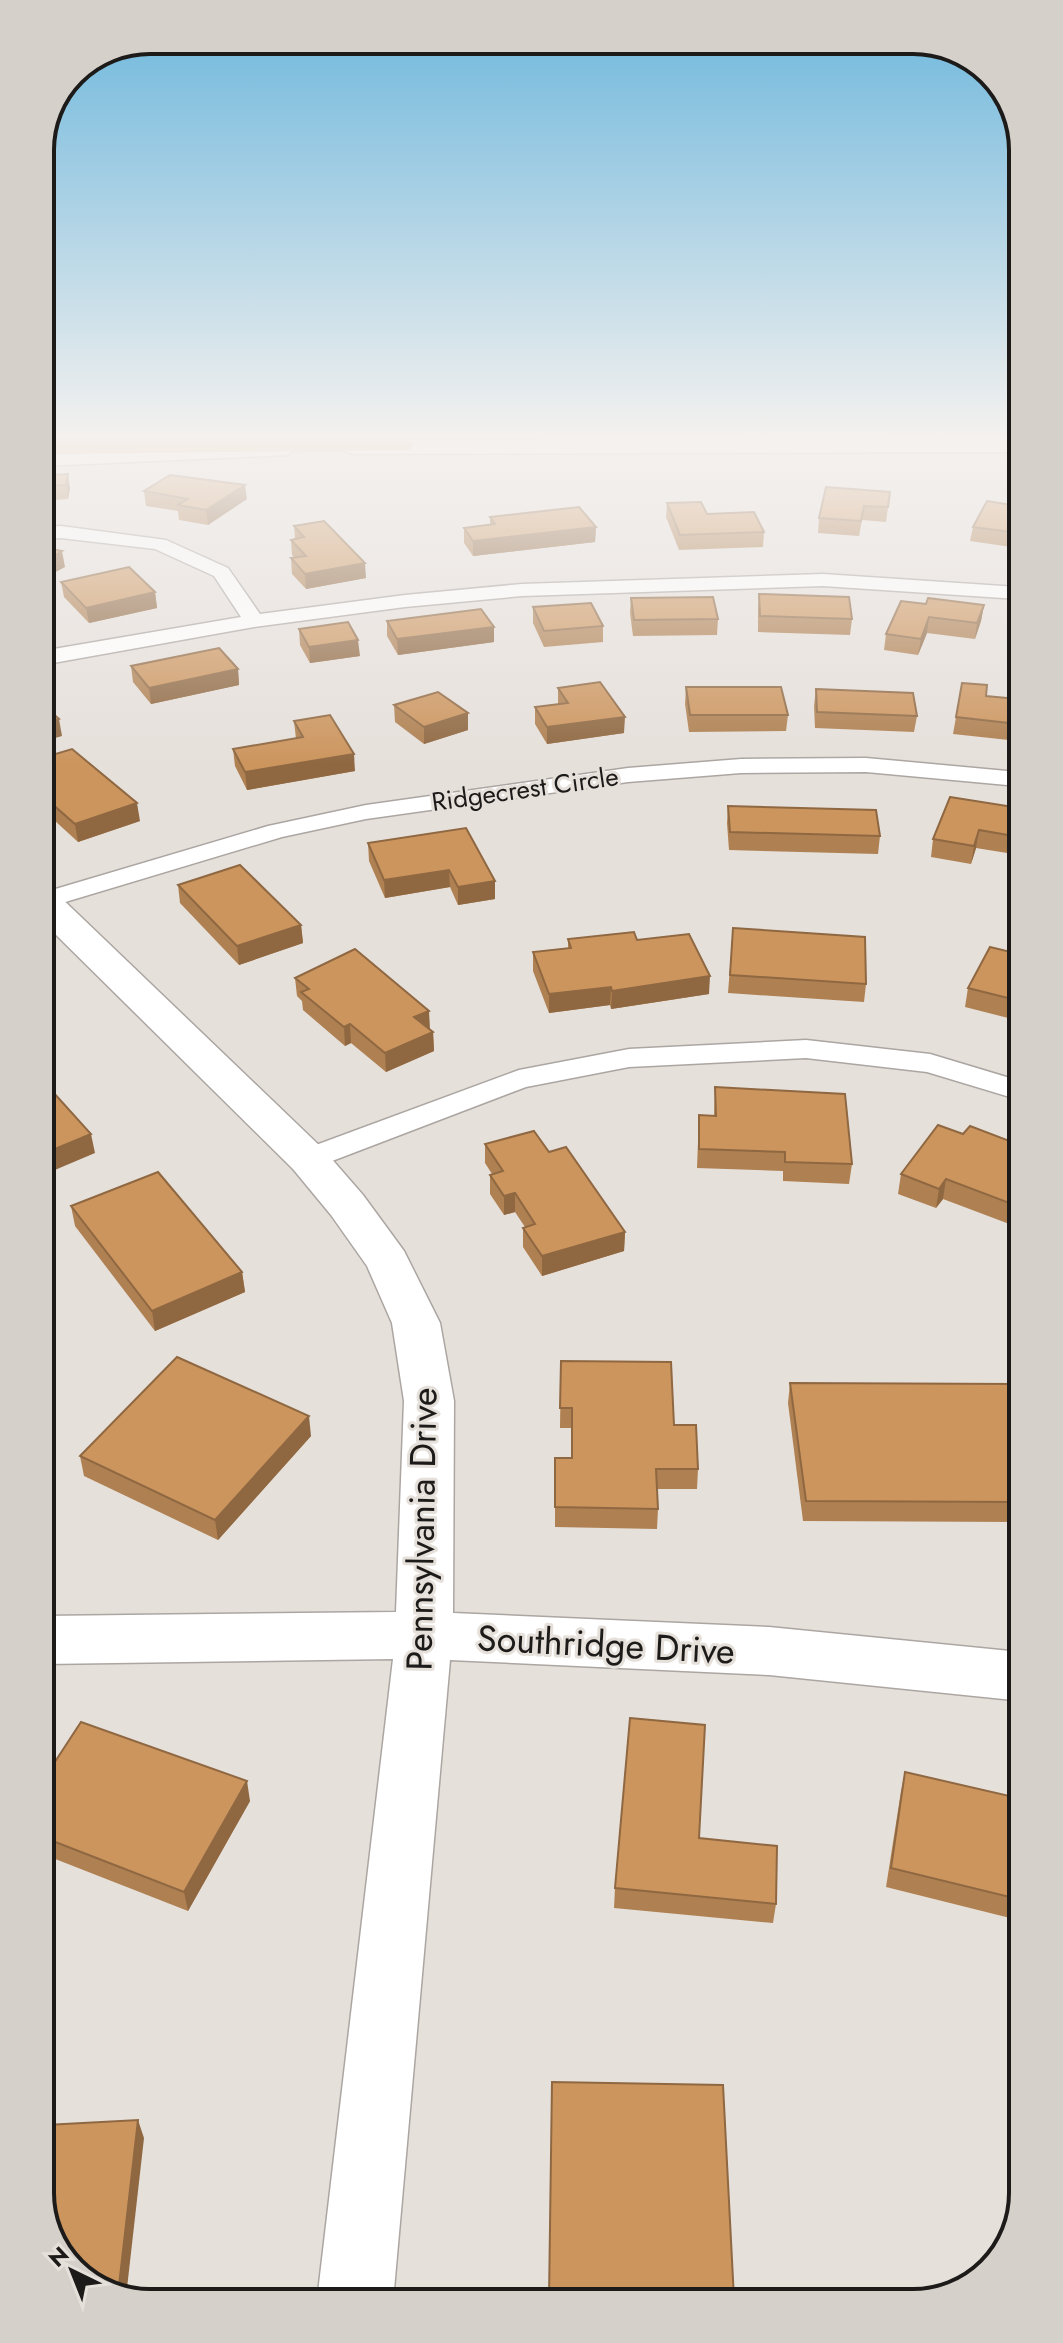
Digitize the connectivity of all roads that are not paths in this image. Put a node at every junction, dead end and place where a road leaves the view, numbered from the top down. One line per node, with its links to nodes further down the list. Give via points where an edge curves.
1 (162, 545): 3 (street, via 221,572)
2 (1009, 592): 3 (street, via 823,580 603,585 405,601)
3 (254, 621): 4 (street)
4 (54, 656)
5 (1009, 778): 6 (street, Ridgecrest Circle, via 866,765 741,766 628,775 380,810 292,828)
6 (54, 896)
7 (54, 912): 9 (street, Pennsylvania Drive)
8 (1009, 1088): 9 (street, via 930,1063 806,1049 629,1058 519,1079)
9 (308, 1159): 10 (street, Pennsylvania Drive, via 388,1262 416,1323 429,1401)
10 (424, 1635): 11 (street, Southridge Drive); 12 (street, Southridge Drive, via 769,1651); 13 (street, Pennsylvania Drive)
11 (54, 1640)
12 (1009, 1676)
13 (356, 2289)

